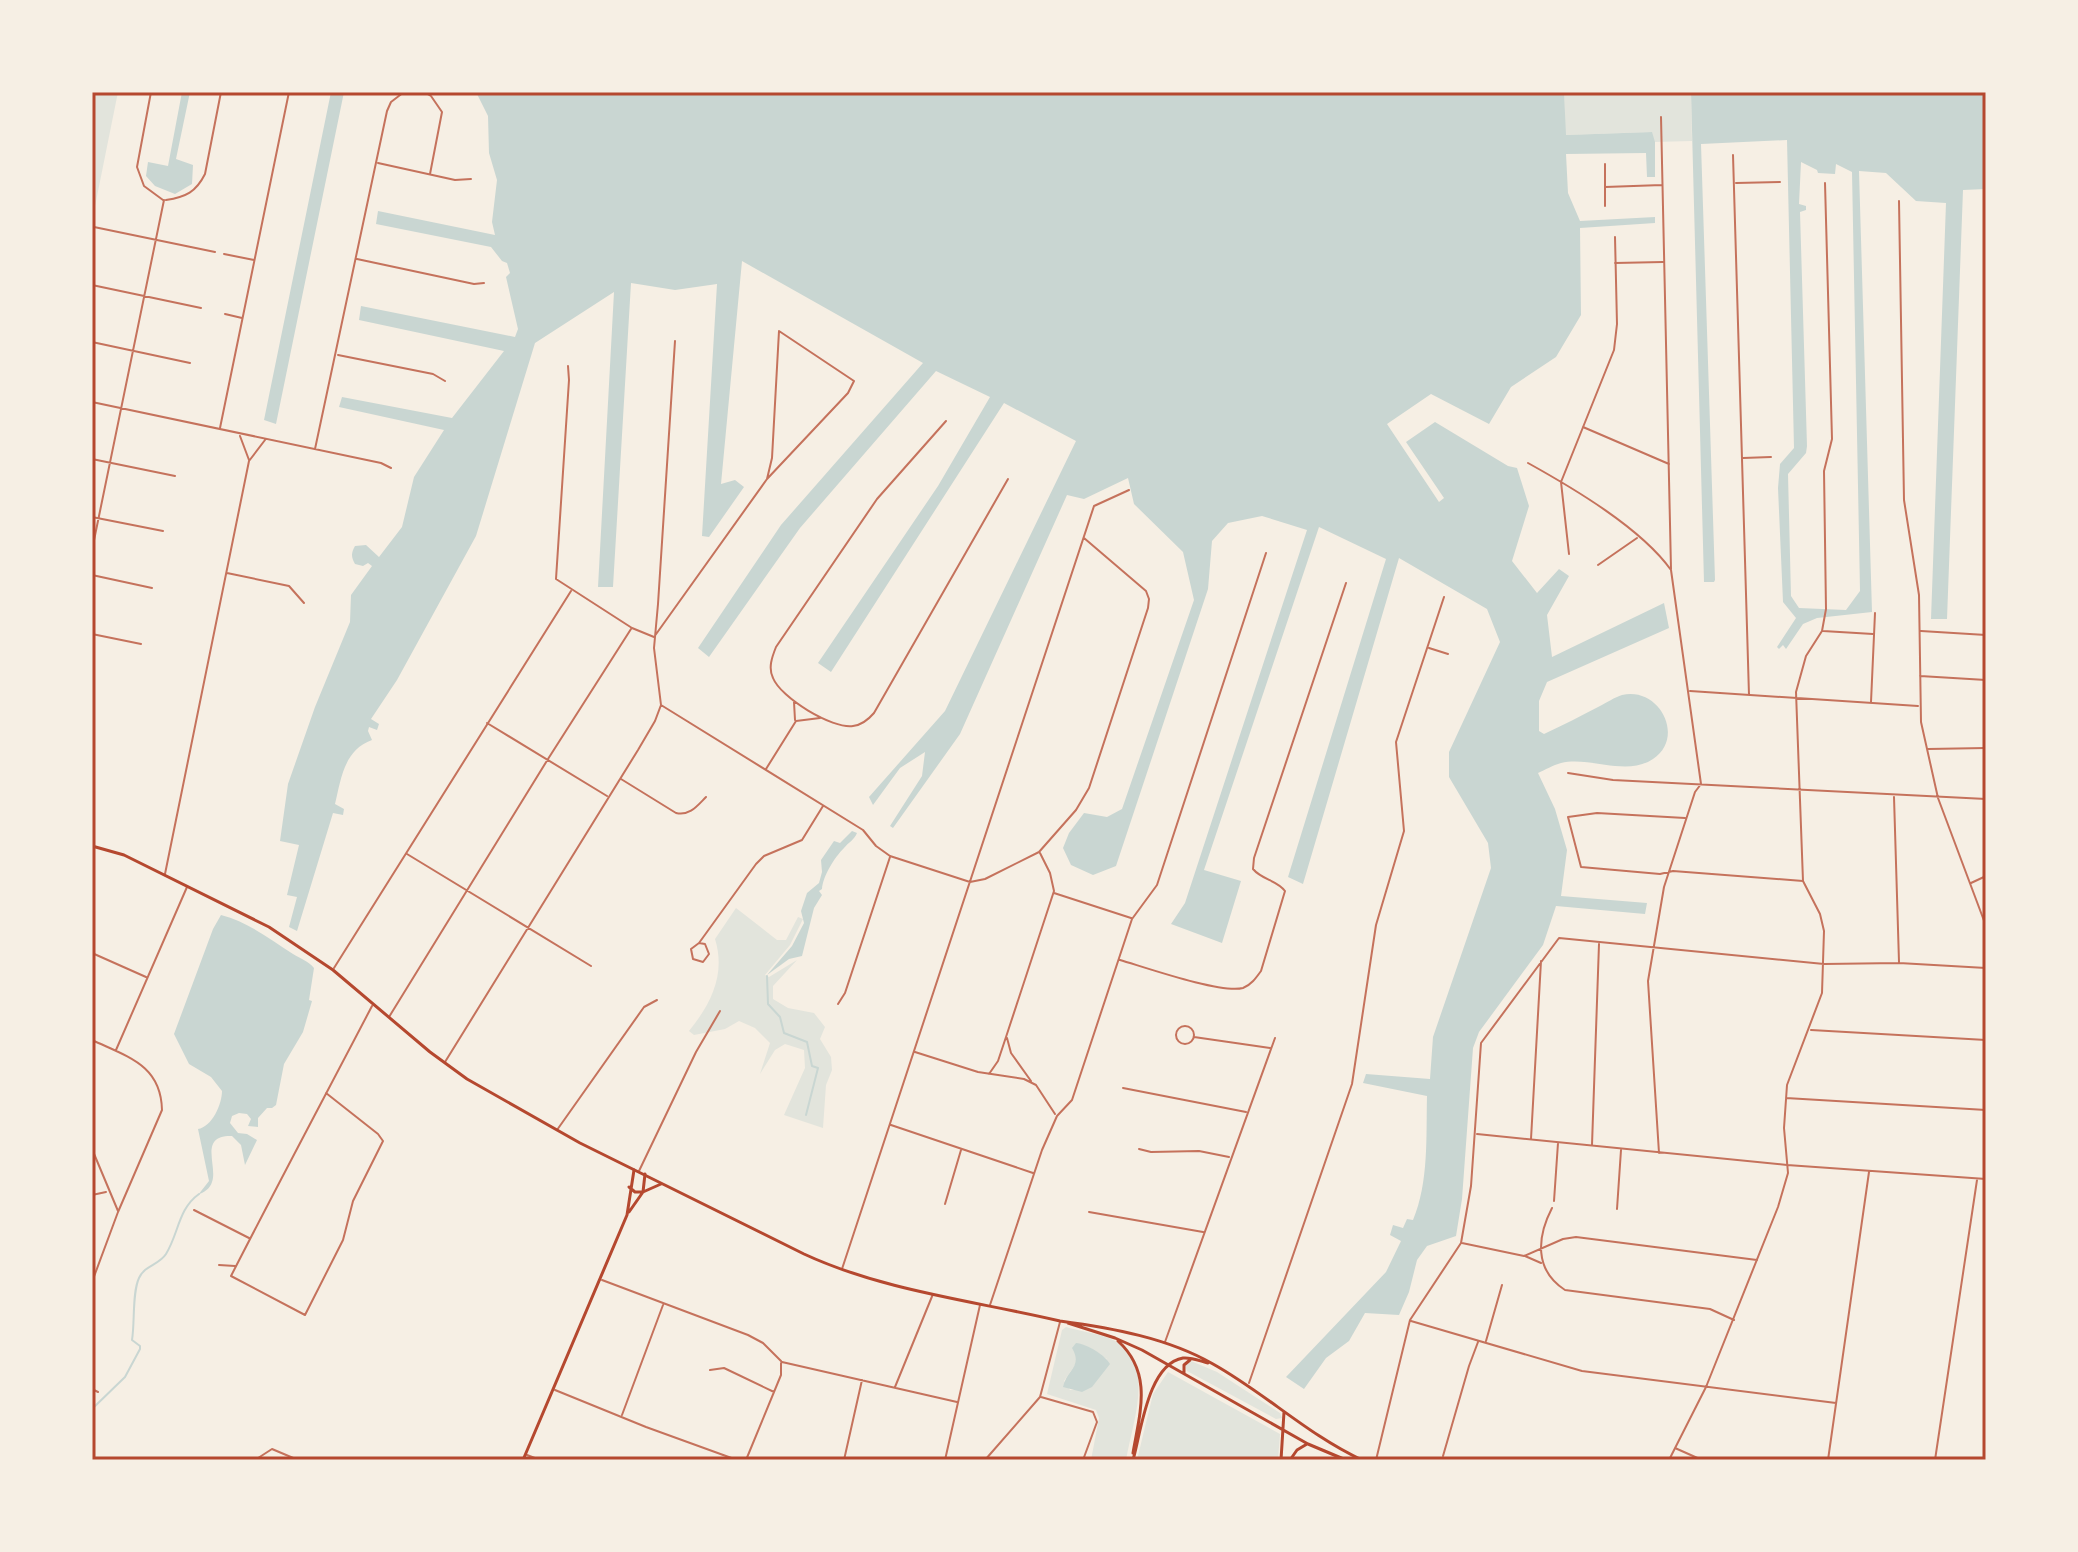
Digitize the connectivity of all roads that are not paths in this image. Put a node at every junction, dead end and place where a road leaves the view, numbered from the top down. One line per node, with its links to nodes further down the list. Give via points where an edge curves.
1 (151, 92): 17 (street, via 137,167 144,186)
2 (221, 92): 17 (street, via 205,174 195,190)
3 (289, 92): 26 (street)
4 (404, 92): 8 (street, via 391,102)
5 (424, 92): 10 (street, via 442,112)
6 (1661, 117): 15 (street)
7 (1733, 155): 13 (street)
8 (377, 163): 10 (street); 25 (street)
9 (1605, 164): 16 (street)
10 (430, 175): 11 (street)
11 (471, 179)
12 (1780, 182): 13 (street)
13 (1734, 183): 51 (street)
14 (1825, 183): 83 (street, via 1832,439 1824,471)
15 (1663, 185): 16 (street); 27 (street)
16 (1605, 187): 19 (street)
17 (164, 200): 22 (street)
18 (1899, 201): 84 (street, via 1904,500)
19 (1605, 206)
20 (94, 227): 22 (street)
21 (1615, 237): 28 (street)
22 (156, 239): 23 (street); 31 (street)
23 (215, 252)
24 (224, 254): 26 (street)
25 (356, 259): 29 (street); 38 (street)
26 (254, 260): 34 (street)
27 (1665, 262): 28 (street); 56 (street)
28 (1615, 263): 45 (street, via 1615,342)
29 (484, 283)
30 (92, 285): 31 (street)
31 (145, 296): 32 (street); 37 (street)
32 (201, 308)
33 (225, 314): 34 (street)
34 (243, 318): 46 (street)
35 (675, 341): 88 (street)
36 (92, 342): 37 (street)
37 (133, 351): 39 (street); 43 (street)
38 (336, 355): 41 (street, via 433,374); 49 (street)
39 (190, 363)
40 (568, 366): 78 (street, via 556,579)
41 (445, 381)
42 (92, 402): 43 (street)
43 (122, 407): 46 (street); 54 (street)
44 (946, 421): 98 (street, via 877,499 776,647 772,678)
45 (1583, 427): 56 (street); 61 (street)
46 (220, 428): 47 (street)
47 (240, 435): 48 (street); 53 (street)
48 (265, 440): 49 (street); 53 (street)
49 (315, 449): 57 (street)
50 (1771, 457): 51 (street)
51 (1742, 458): 96 (street)
52 (92, 459): 54 (street)
53 (249, 461): 74 (street)
54 (110, 463): 58 (street); 64 (street)
55 (1528, 463): 61 (street)
56 (1670, 464): 72 (street)
57 (391, 468)
58 (175, 476)
59 (767, 479): 59 (street, via 854,381 779,331 772,458); 88 (street)
60 (1008, 479): 103 (street, via 874,713 855,726)
61 (1561, 482): 66 (street); 70 (street)
62 (1129, 490): 67 (street, via 1094,506)
63 (92, 517): 64 (street)
64 (98, 519): 65 (street); 68 (street)
65 (163, 531)
66 (1638, 537): 71 (street); 72 (street)
67 (1084, 538): 122 (street, via 1146,591 1148,608 1089,788); 129 (street)
68 (92, 550)
69 (1266, 553): 134 (street, via 1157,885)
70 (1569, 554)
71 (1598, 565)
72 (1671, 570): 94 (street)
73 (1986, 571): 87 (street)
74 (225, 573): 80 (street, via 289,586); 126 (street)
75 (92, 575): 77 (street)
76 (1346, 583): 141 (street, via 1254,858 1259,876 1285,891 1261,971 1243,988 1230,989)
77 (152, 588)
78 (572, 590): 82 (street); 105 (street)
79 (1444, 597): 90 (street)
80 (304, 603)
81 (1875, 613): 86 (street)
82 (632, 628): 88 (street); 108 (street)
83 (1822, 631): 86 (street); 97 (street, via 1801,671)
84 (1920, 631): 87 (street); 92 (street)
85 (92, 634): 89 (street)
86 (1874, 634): 99 (street)
87 (1985, 635)
88 (654, 637): 100 (street)
89 (141, 644)
90 (1428, 648): 91 (street); 235 (street, via 1396,742 1404,831 1376,925 1352,1084)
91 (1448, 654)
92 (1919, 676): 93 (street); 101 (street)
93 (1986, 680)
94 (1690, 691): 96 (street); 112 (street)
95 (92, 694): 102 (street)
96 (1749, 695): 97 (street)
97 (1798, 698): 99 (street); 113 (street)
98 (793, 700): 103 (street); 104 (street)
99 (1871, 703): 101 (street)
100 (661, 705): 109 (street); 111 (street)
101 (1919, 707): 107 (street)
102 (92, 718)
103 (820, 718): 104 (street)
104 (796, 721): 109 (street)
105 (487, 723): 108 (street); 123 (street)
106 (1986, 748): 107 (street)
107 (1927, 749): 117 (street)
108 (548, 759): 114 (street); 132 (street)
109 (765, 771): 119 (street)
110 (1568, 773): 112 (street)
111 (620, 779): 114 (street); 116 (street, via 684,815)
112 (1701, 784): 113 (street); 120 (street)
113 (1801, 790): 115 (street); 128 (street)
114 (608, 796): 136 (street)
115 (1894, 796): 117 (street); 143 (street)
116 (706, 797)
117 (1938, 798): 118 (street); 130 (street)
118 (1986, 799)
119 (823, 806): 124 (street, via 863,830); 138 (street, via 802,840 756,864)
120 (1687, 818): 125 (street); 125 (street, via 1597,813 1568,817 1581,867)
121 (92, 846): 126 (main road)
122 (1039, 852): 129 (street); 133 (street)
123 (406, 854): 132 (street); 147 (street)
124 (890, 856): 129 (street); 150 (street)
125 (1668, 873): 128 (street); 139 (street)
126 (164, 875): 131 (main road)
127 (1986, 876): 130 (street)
128 (1803, 881): 144 (street, via 1820,914)
129 (970, 882): 162 (street)
130 (1970, 883): 135 (street)
131 (187, 886): 147 (main road, via 269,927); 148 (street)
132 (466, 890): 136 (street); 153 (street)
133 (1054, 893): 134 (street); 155 (street)
134 (1132, 919): 141 (street)
135 (1986, 926)
136 (528, 927): 145 (street); 163 (street)
137 (1599, 942): 139 (street); 142 (street, via 1559,938); 177 (street)
138 (699, 943): 138 (street, via 690,955 703,962 708,948)
139 (1654, 948): 144 (street); 182 (street, via 1648,981)
140 (92, 953): 148 (street)
141 (1119, 959): 171 (street, via 1072,1100)
142 (1541, 961): 174 (street, via 1481,1043); 175 (street)
143 (1899, 963): 144 (street); 146 (street)
144 (1824, 964): 154 (street, via 1822,993)
145 (591, 966)
146 (1986, 968)
147 (333, 970): 151 (main road)
148 (148, 977): 161 (street)
149 (657, 1000): 173 (street, via 644,1007)
150 (838, 1004)
151 (373, 1005): 153 (main road); 167 (street)
152 (720, 1011): 185 (street)
153 (388, 1018): 163 (main road)
154 (1809, 1030): 159 (street); 168 (street)
155 (1006, 1037): 164 (street); 165 (street)
156 (1194, 1037): 156 (street, via 1182,1044 1176,1031 1190,1026); 160 (street)
157 (1275, 1038): 160 (street)
158 (92, 1040): 161 (street)
159 (1986, 1040)
160 (1271, 1048): 170 (street)
161 (116, 1051): 201 (street, via 138,1061 162,1096 162,1110)
162 (914, 1052): 164 (street); 172 (street)
163 (444, 1063): 173 (main road)
164 (989, 1074): 165 (street)
165 (1032, 1082): 171 (street)
166 (1123, 1088): 170 (street)
167 (326, 1093): 205 (street); 212 (street, via 383,1141 305,1315 231,1276)
168 (1785, 1097): 169 (street); 184 (street)
169 (1986, 1110)
170 (1247, 1112): 183 (street)
171 (1057, 1116): 187 (street)
172 (889, 1124): 179 (street); 213 (street)
173 (557, 1131): 185 (main road)
174 (1475, 1134): 175 (street); 206 (street)
175 (1531, 1140): 176 (street)
176 (1558, 1143): 177 (street); 196 (street)
177 (1592, 1146): 181 (street)
178 (92, 1149): 193 (street)
179 (962, 1149): 187 (street); 197 (street)
180 (1139, 1149): 183 (street)
181 (1621, 1149): 182 (street); 199 (street)
182 (1659, 1153): 184 (street)
183 (1230, 1158): 204 (street)
184 (1787, 1165): 186 (street); 209 (street)
185 (636, 1171): 188 (main road); 192 (main road)
186 (1869, 1171): 189 (street); 244 (street)
187 (1034, 1173): 220 (street)
188 (645, 1174): 191 (main road); 194 (main road)
189 (1978, 1178): 190 (street); 271 (street)
190 (1986, 1179)
191 (664, 1184): 194 (main road); 213 (main road)
192 (629, 1187): 194 (main road); 203 (main road)
193 (108, 1192): 195 (street); 201 (street)
194 (643, 1192): 203 (main road)
195 (92, 1195)
196 (1554, 1201)
197 (945, 1204)
198 (1552, 1208): 207 (street, via 1542,1228)
199 (1617, 1209)
200 (194, 1210): 205 (street)
201 (118, 1212): 215 (street)
202 (1089, 1212): 204 (street)
203 (627, 1215): 214 (main road)
204 (1204, 1233): 227 (street)
205 (250, 1239): 212 (street)
206 (1461, 1243): 208 (street); 221 (street)
207 (1541, 1249): 208 (street); 209 (street, via 1576,1237); 210 (street)
208 (1524, 1256): 210 (street)
209 (1758, 1260): 222 (street)
210 (1542, 1264): 222 (street, via 1565,1290 1710,1309)
211 (219, 1265): 212 (street)
212 (236, 1266)
213 (842, 1270): 217 (main road)
214 (600, 1280): 218 (street); 239 (main road)
215 (92, 1282)
216 (1502, 1285): 226 (street)
217 (934, 1293): 219 (main road); 236 (street)
218 (664, 1302): 229 (street, via 748,1335); 246 (street)
219 (980, 1303): 220 (main road); 243 (street)
220 (990, 1305): 223 (main road)
221 (1410, 1320): 225 (street); 268 (street)
222 (1735, 1320): 237 (street)
223 (1060, 1321): 224 (main road); 227 (main road); 242 (street)
224 (1115, 1338): 231 (main road); 263 (main road, via 1133,1357 1142,1384)
225 (1479, 1341): 226 (street); 251 (street)
226 (1486, 1343): 237 (street, via 1582,1371)
227 (1164, 1344): 230 (main road)
228 (1193, 1359): 230 (main road); 231 (main road); 233 (main road, via 1185,1364)
229 (781, 1361): 234 (street); 241 (street)
230 (1214, 1364): 235 (main road)
231 (1170, 1365): 233 (main road); 263 (main road, via 1152,1389)
232 (710, 1370): 241 (street, via 724,1368)
233 (1184, 1374): 247 (main road)
234 (862, 1380): 236 (street); 259 (street)
235 (1248, 1386): 245 (main road)
236 (895, 1387): 243 (street)
237 (1706, 1387): 244 (street); 249 (street)
238 (92, 1389): 240 (street)
239 (554, 1389): 246 (street); 250 (main road)
240 (98, 1392)
241 (775, 1393): 258 (street)
242 (1040, 1397): 261 (street); 262 (street, via 1093,1412 1097,1422)
243 (957, 1402): 260 (street)
244 (1836, 1403): 270 (street)
245 (1284, 1411): 247 (main road); 267 (main road)
246 (622, 1416): 257 (street)
247 (1284, 1431): 248 (main road); 264 (main road)
248 (1308, 1444): 265 (main road); 266 (main road)
249 (1675, 1448): 252 (street); 269 (street)
250 (525, 1454): 255 (main road); 256 (street)
251 (1443, 1456)
252 (1702, 1459)
253 (255, 1460): 254 (street, via 272,1449)
254 (298, 1460)
255 (523, 1460)
256 (540, 1460)
257 (737, 1460)
258 (746, 1460)
259 (844, 1460)
260 (945, 1460)
261 (985, 1460)
262 (1083, 1460)
263 (1132, 1460)
264 (1281, 1460)
265 (1290, 1460)
266 (1346, 1460)
267 (1362, 1460)
268 (1376, 1460)
269 (1669, 1460)
270 (1828, 1460)
271 (1935, 1460)

